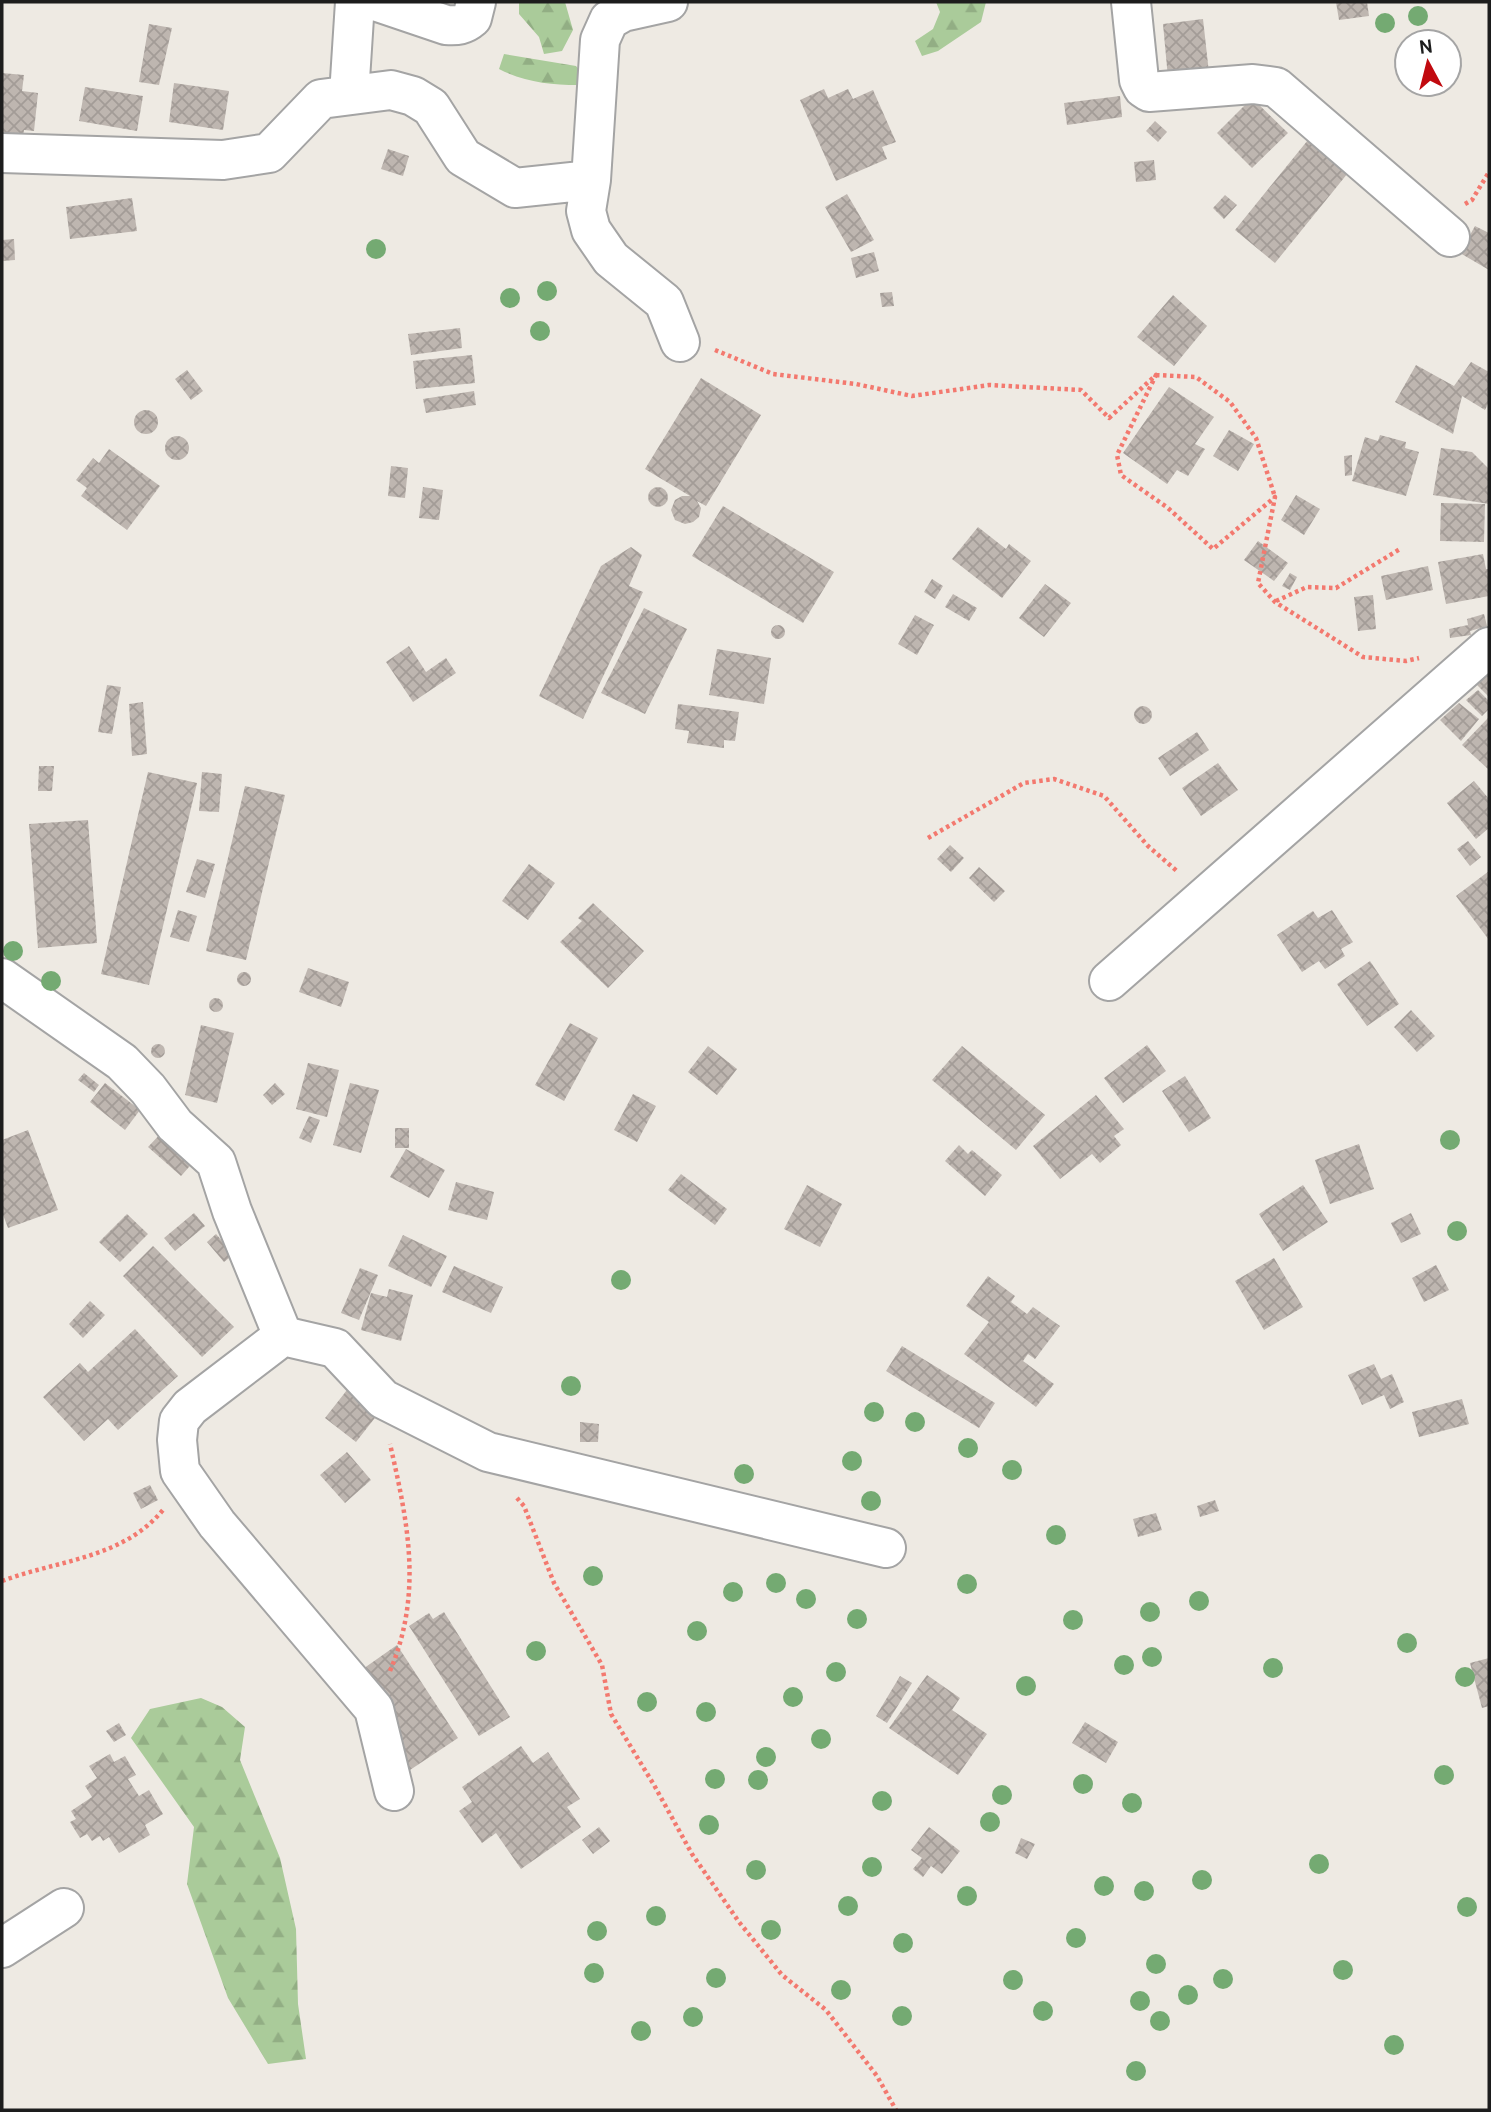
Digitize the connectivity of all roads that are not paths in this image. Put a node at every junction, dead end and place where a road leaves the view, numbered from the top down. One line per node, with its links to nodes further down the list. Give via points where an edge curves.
1 (355, 2): 6 (street)
2 (378, 2): 3 (street, via 454,26 472,18)
3 (476, 2)
4 (668, 2): 8 (street, via 622,12 609,20 600,40)
5 (1131, 2): 9 (street, via 1143,88 1149,92 1253,84 1276,87)
6 (349, 95): 7 (street, via 321,99 263,156 223,160); 8 (street, via 391,90 413,96 431,107 463,157 515,188)
7 (2, 153)
8 (591, 180): 10 (street, via 586,211 591,230 611,259 664,302)
9 (1450, 237)
10 (680, 342)
11 (1489, 647): 13 (street)
12 (2, 978): 14 (street, via 122,1062 174,1125 216,1162)
13 (1109, 981)
14 (283, 1336): 15 (street, via 335,1348 383,1399 488,1452); 16 (street, via 184,1414 177,1440 180,1471 217,1524 374,1709)
15 (886, 1548)
16 (394, 1791)
17 (64, 1908): 18 (street)
18 (2, 1948)

